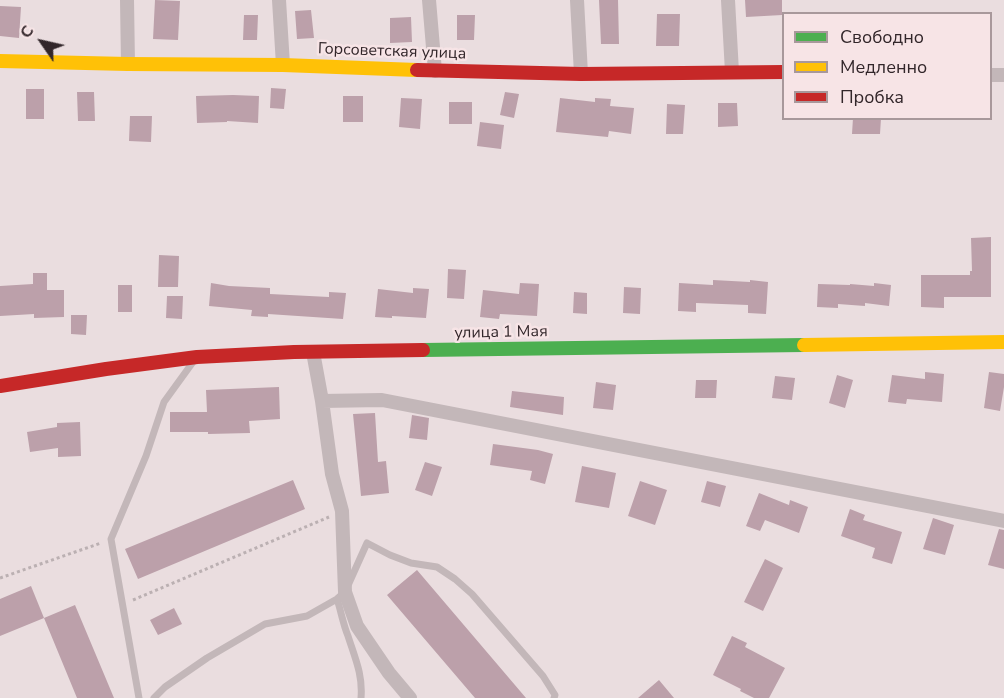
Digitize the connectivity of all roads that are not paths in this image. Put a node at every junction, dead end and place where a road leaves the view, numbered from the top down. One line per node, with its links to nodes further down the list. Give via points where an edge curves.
1 (127, 0): 7 (street)
2 (279, 0): 8 (street)
3 (429, 0): 9 (street)
4 (577, 0): 12 (street)
5 (728, 0): 10 (street)
6 (0, 61): 7 (main road, Горсоветская улица)
7 (128, 64): 8 (main road, Горсоветская улица)
8 (283, 64): 9 (main road, Горсоветская улица)
9 (435, 71): 12 (main road, Горсоветская улица)
10 (732, 72): 11 (main road, Горсоветская улица); 12 (main road, Горсоветская улица)
11 (782, 72)
12 (581, 74)
13 (1004, 342): 14 (main road, улица 1 Мая)
14 (313, 352): 15 (main road, улица 1 Мая); 17 (street)
15 (197, 357): 16 (main road, улица 1 Мая); 20 (lane, via 164,402 111,539)
16 (0, 386)
17 (322, 400): 18 (street, via 382,400); 19 (street, via 332,474 342,511)
18 (1004, 521)
19 (341, 596): 21 (lane, via 307,616 265,624 207,658); 22 (lane, via 347,635 357,658); 23 (street, via 357,626); 24 (lane, via 367,543 411,563 437,567 472,594 543,676)
20 (139, 698)
21 (154, 698)
22 (361, 698)
23 (410, 698)
24 (554, 698)

